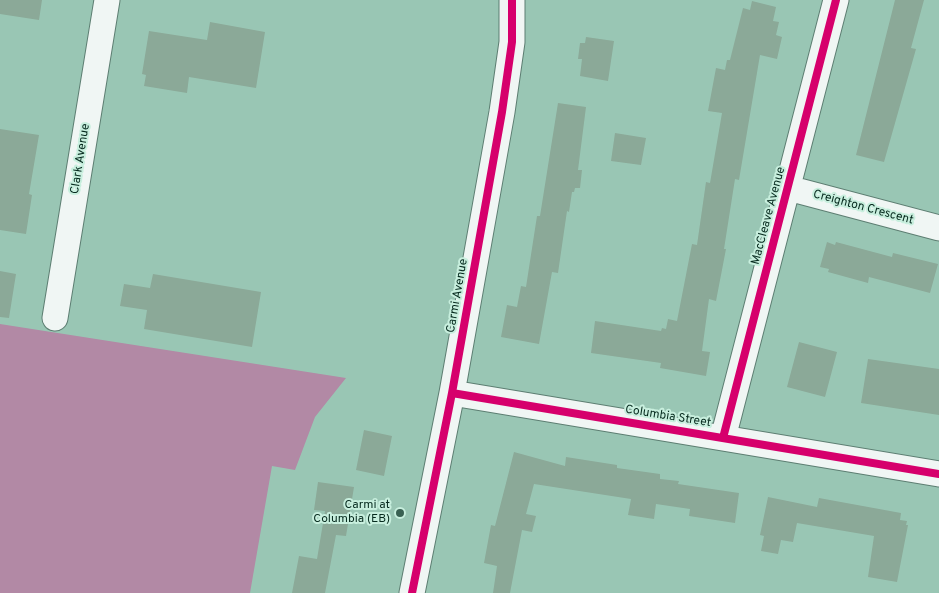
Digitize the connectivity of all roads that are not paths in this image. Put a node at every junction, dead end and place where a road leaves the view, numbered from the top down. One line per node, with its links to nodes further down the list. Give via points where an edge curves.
1 (107, 0): 6 (street, Clark Avenue)
2 (512, 0): 7 (street, Carmi Avenue, via 512,42 502,112)
3 (836, 0): 4 (street, MacCleave Avenue)
4 (788, 188): 5 (street, Creighton Crescent); 8 (street, MacCleave Avenue)
5 (939, 228)
6 (55, 318)
7 (452, 393): 8 (street, Columbia Street); 10 (street, Carmi Avenue)
8 (723, 438): 9 (street, Columbia Street)
9 (939, 474)
10 (412, 593)

